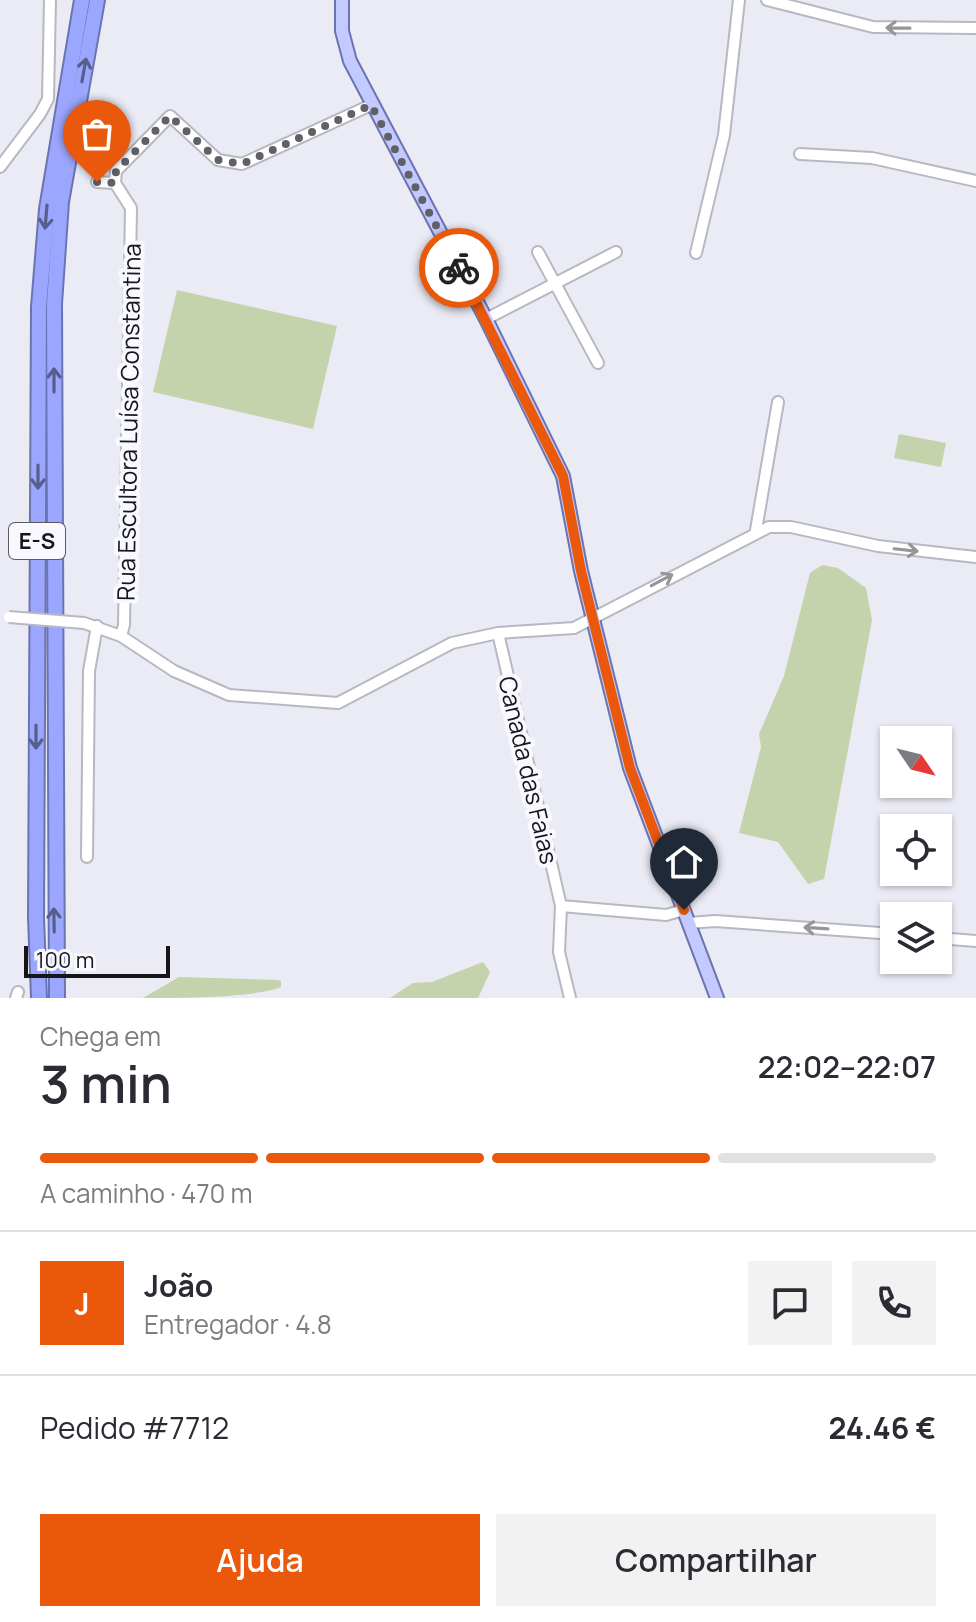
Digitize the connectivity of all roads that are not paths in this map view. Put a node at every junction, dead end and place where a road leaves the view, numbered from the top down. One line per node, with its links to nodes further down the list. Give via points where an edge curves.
1 (50, 0): 10 (street, via 48,99)
2 (82, 0): 35 (highway, E-S, one-way to 35, via 47,209 39,307)
3 (97, 0): 36 (highway, E-S, one-way to 3, via 54,304 61,202)
4 (342, 0): 8 (main road, via 345,46)
5 (739, 0): 16 (street, via 724,135)
6 (767, 0): 7 (street, one-way to 6, via 873,27)
7 (976, 28)
8 (371, 105): 13 (street, via 242,164 218,160 170,116 116,171); 18 (main road)
9 (800, 154): 11 (street, via 872,158)
10 (0, 167)
11 (976, 181)
12 (97, 182): 13 (street)
13 (115, 183): 27 (street, Rua Escultora Luísa Constantina, via 131,208 132,257)
14 (538, 252): 17 (street)
15 (616, 252): 17 (street)
16 (696, 253)
17 (555, 284): 18 (street); 19 (street)
18 (486, 319): 24 (main road, via 563,476)
19 (598, 363)
20 (778, 402): 21 (street)
21 (756, 530): 22 (street, one-way to 22, via 780,526 878,546); 24 (street, one-way to 21)
22 (976, 557)
23 (4, 617): 25 (street, bridge)
24 (593, 617): 26 (street, via 559,631); 30 (main road, via 630,768)
25 (97, 626): 27 (street); 28 (street, via 89,671)
26 (498, 633): 27 (street, via 452,643 338,703 229,695 174,671); 29 (street, Canada das Faias)
27 (121, 636)
28 (87, 857)
29 (561, 906): 30 (street, via 666,915); 37 (street, Canada das Faias, via 559,952)
30 (684, 910): 31 (main road)
31 (689, 923): 32 (street, one-way to 31); 38 (main road)
32 (880, 933)
33 (952, 939): 34 (street)
34 (976, 941)
35 (39, 998)
36 (57, 998)
37 (570, 998)
38 (717, 998)

